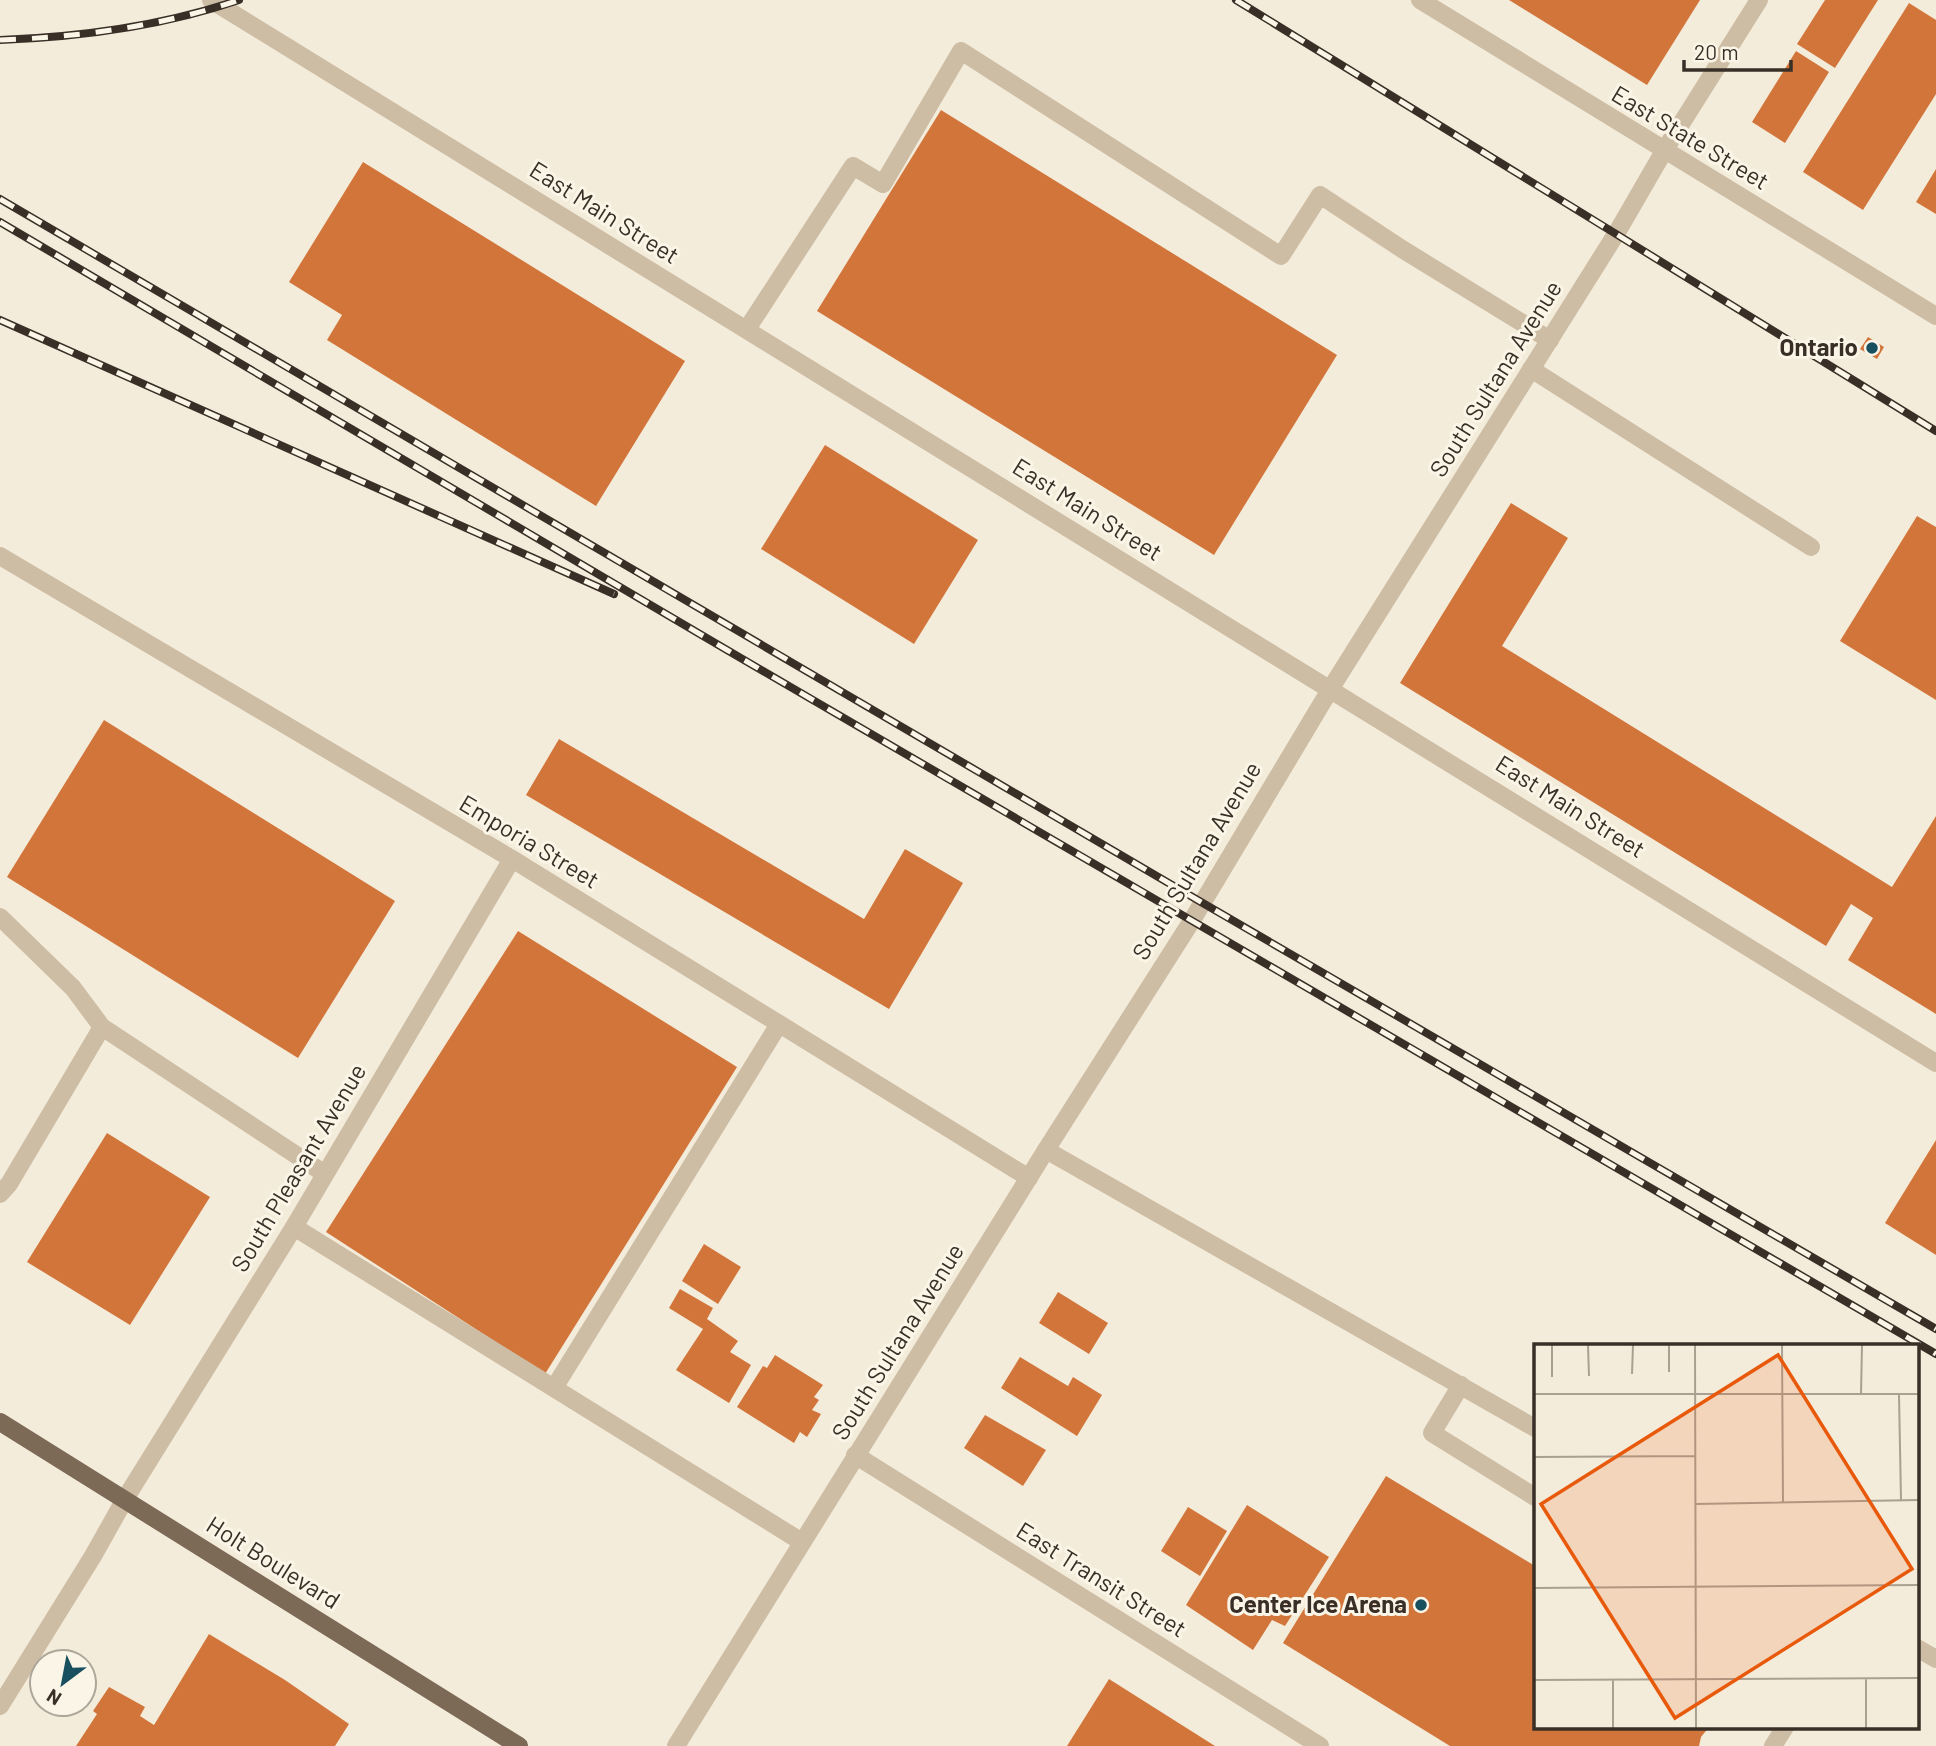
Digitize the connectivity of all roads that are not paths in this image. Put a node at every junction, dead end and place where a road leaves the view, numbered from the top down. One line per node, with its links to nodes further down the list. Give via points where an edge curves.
1 (211, 0): 6 (street, East Main Street)
2 (1420, 0): 4 (street, East State Street)
3 (1759, 0): 4 (street, South Sultana Avenue)
4 (1664, 150): 5 (street, East State Street); 7 (street, South Sultana Avenue)
5 (1936, 316)
6 (747, 329): 7 (street, via 853,166 883,184 961,51 1281,256 1320,195); 11 (street, East Main Street)
7 (1550, 340): 8 (street, South Sultana Avenue)
8 (1531, 369): 9 (street); 11 (street, South Sultana Avenue)
9 (1811, 547)
10 (0, 556): 12 (street, Emporia Street)
11 (1331, 688): 16 (street, East Main Street); 17 (street, South Sultana Avenue, via 1191,922)
12 (512, 859): 14 (street, Emporia Street); 18 (street, South Pleasant Avenue)
13 (0, 917): 15 (street, via 74,988)
14 (779, 1024): 19 (street, Emporia Street); 23 (street)
15 (102, 1027): 18 (street); 20 (street)
16 (1936, 1063)
17 (1046, 1150): 19 (street, South Sultana Avenue); 22 (street)
18 (325, 1174): 21 (street, South Pleasant Avenue)
19 (1029, 1178): 26 (street, South Sultana Avenue)
20 (0, 1194)
21 (293, 1227): 23 (street); 28 (street, South Pleasant Avenue)
22 (1461, 1385): 25 (street); 27 (street, via 1432,1433)
23 (554, 1388): 29 (street)
24 (0, 1422): 28 (main road, Holt Boulevard)
25 (1534, 1428)
26 (856, 1455): 29 (street, South Sultana Avenue); 36 (street, East Transit Street)
27 (1534, 1496)
28 (125, 1499): 32 (street, South Pleasant Avenue); 34 (main road, Holt Boulevard)
29 (802, 1542): 35 (street, South Sultana Avenue)
30 (1918, 1649): 31 (street)
31 (1936, 1660)
32 (0, 1706)
33 (1784, 1728): 37 (street)
34 (519, 1746)
35 (676, 1746)
36 (1320, 1746)
37 (1773, 1746)

